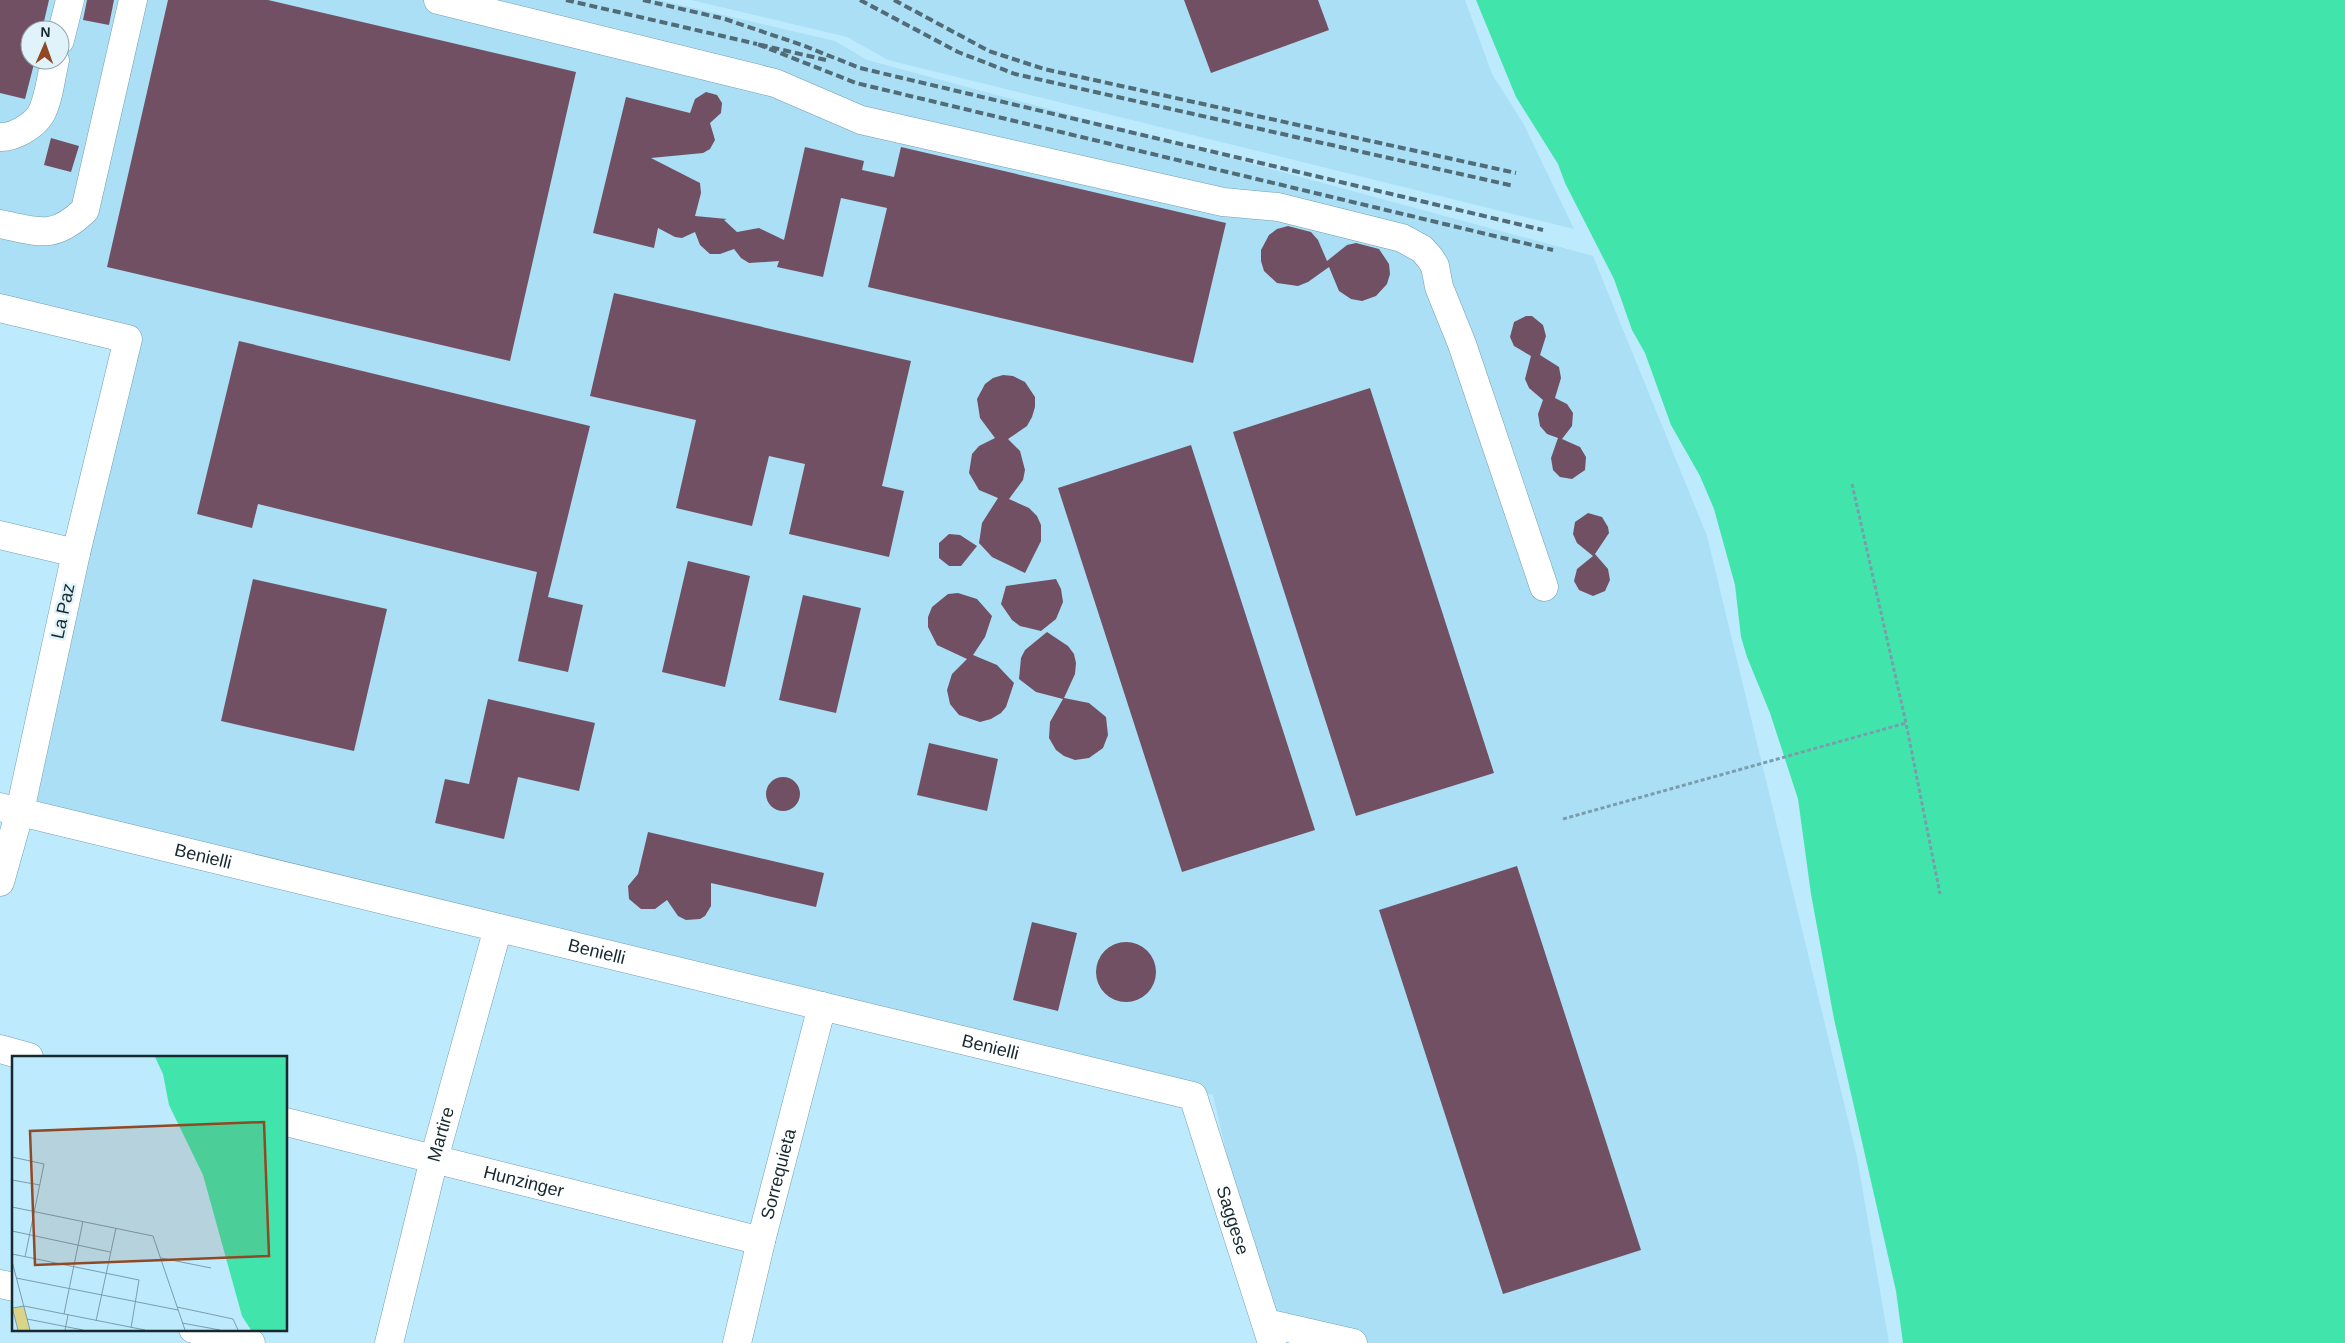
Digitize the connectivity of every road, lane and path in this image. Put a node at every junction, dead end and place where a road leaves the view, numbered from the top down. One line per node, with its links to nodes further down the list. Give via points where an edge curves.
1 (70, 0): 4 (street)
2 (133, 0): 7 (street, via 85,210 69,226 49,233)
3 (438, 0): 12 (street, via 775,83 861,120 1223,202 1278,207 1402,238 1422,249 1435,266 1439,287 1462,344)
4 (65, 20)
5 (52, 70): 6 (street, via 41,115 26,128)
6 (0, 137)
7 (0, 224)
8 (0, 308): 11 (street, La Paz, via 128,339)
9 (1852, 484): 13 (path)
10 (0, 535): 11 (street)
11 (76, 553): 14 (street, La Paz)
12 (1544, 587)
13 (1906, 723): 15 (path); 17 (path)
14 (10, 809): 16 (street, La Paz); 18 (street, Benielli)
15 (1563, 819)
16 (0, 882)
17 (1940, 894)
18 (498, 928): 19 (street, Benielli); 24 (street, Martire)
19 (822, 1006): 22 (street, Benielli); 25 (street, Sorrequieta)
20 (0, 1049): 21 (street)
21 (25, 1056)
22 (1193, 1096): 27 (street, Saggese)
23 (288, 1122): 24 (street, Hunzinger)
24 (434, 1159): 25 (street, Hunzinger); 29 (street, Martire)
25 (761, 1241): 30 (street, Sorrequieta)
26 (196, 1330): 28 (street)
27 (1269, 1333): 31 (street)
28 (251, 1343)
29 (388, 1343)
30 (737, 1343)
31 (1353, 1343)

